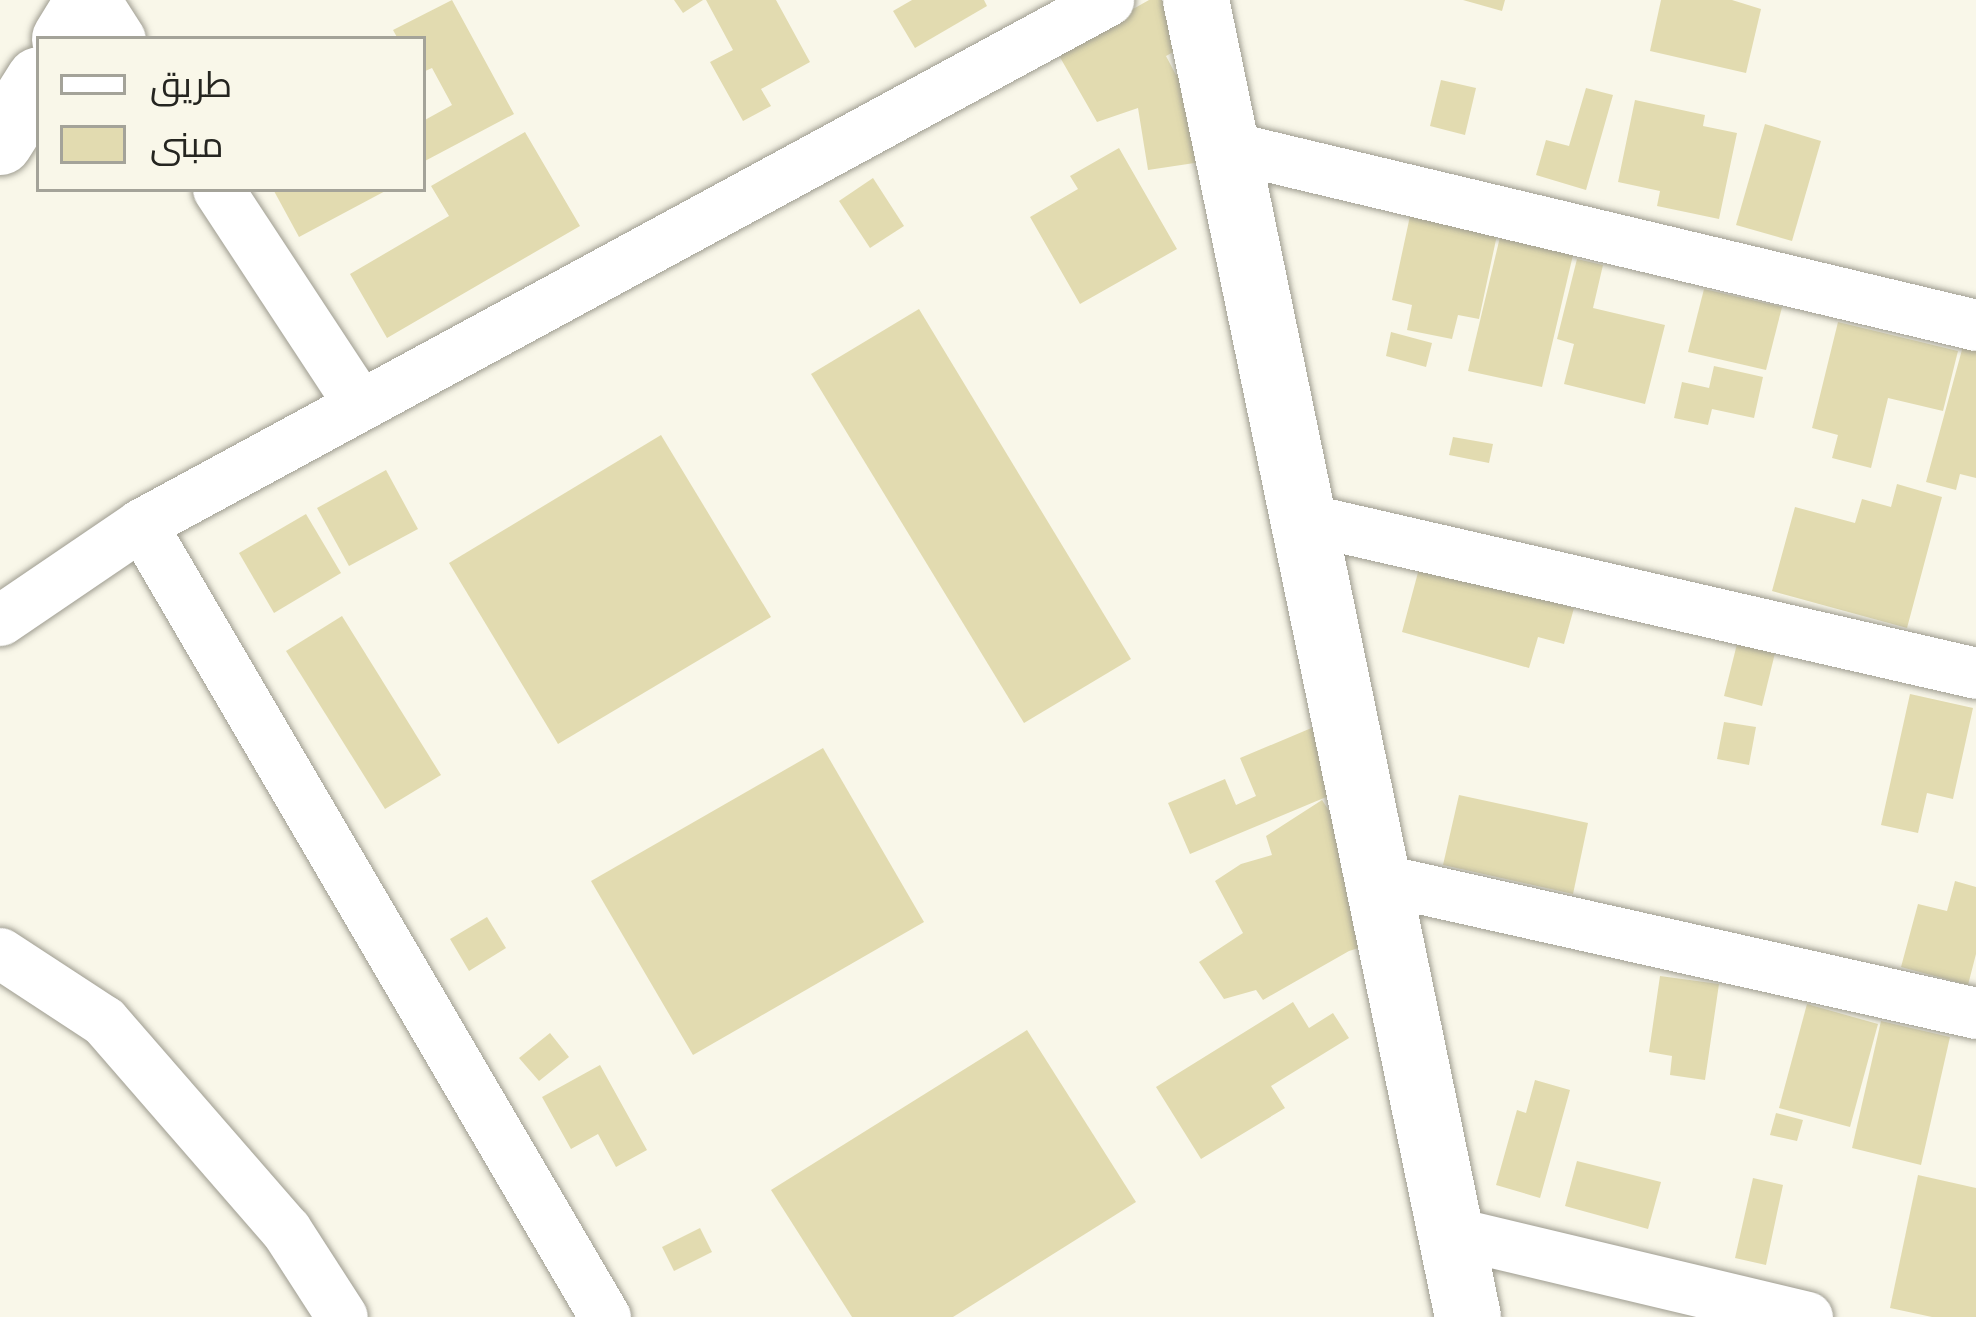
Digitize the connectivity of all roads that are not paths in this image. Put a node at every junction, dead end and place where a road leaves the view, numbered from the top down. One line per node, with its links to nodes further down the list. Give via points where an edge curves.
1 (92, 0): 4 (street); 5 (street)
2 (1108, 0): 11 (street)
3 (1196, 0): 8 (street)
4 (66, 36)
5 (118, 36)
6 (36, 85): 7 (street)
7 (0, 142)
8 (1230, 147): 10 (street); 12 (street)
9 (220, 192): 11 (street)
10 (1976, 325)
11 (360, 405): 13 (street)
12 (1306, 518): 15 (street); 16 (street)
13 (141, 524): 14 (street); 21 (street)
14 (0, 620)
15 (1976, 673)
16 (1379, 879): 18 (street); 19 (street)
17 (0, 953): 20 (street, via 104,1021 286,1230)
18 (1976, 1013)
19 (1451, 1232): 22 (street); 23 (street)
20 (342, 1317)
21 (604, 1317)
22 (1468, 1317)
23 (1807, 1317)

